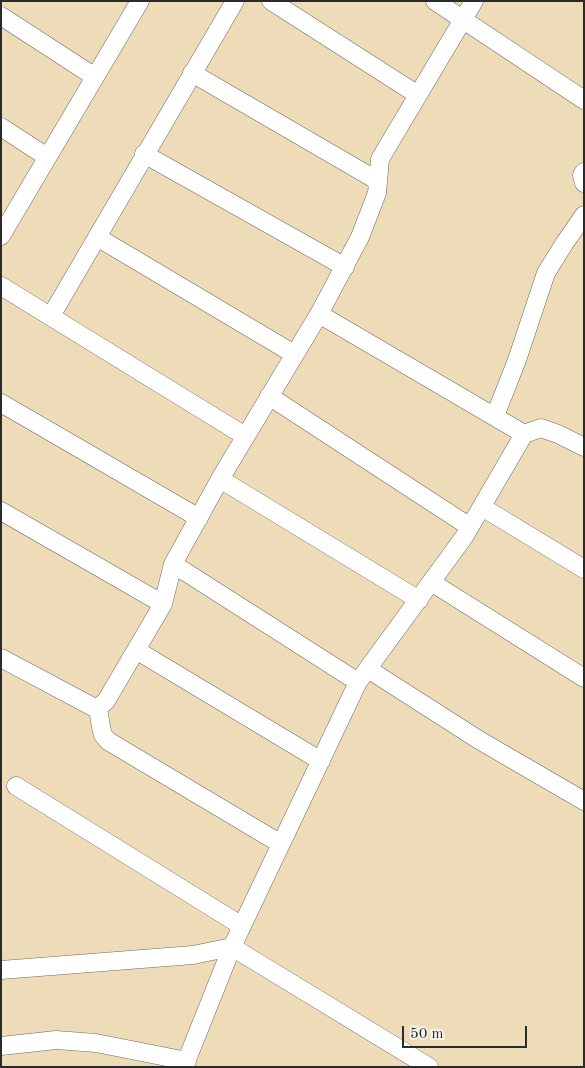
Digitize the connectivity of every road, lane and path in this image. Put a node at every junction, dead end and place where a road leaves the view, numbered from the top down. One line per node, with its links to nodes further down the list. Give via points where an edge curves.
1 (140, 1): 9 (street)
2 (235, 1): 8 (street)
3 (271, 1): 10 (street)
4 (435, 1): 7 (street)
5 (474, 1): 7 (street)
6 (1, 16): 9 (street)
7 (464, 20): 10 (street); 11 (street)
8 (192, 73): 13 (street); 16 (street)
9 (95, 77): 14 (street)
10 (418, 95): 16 (street, via 380,159)
11 (584, 100)
12 (1, 127): 14 (street)
13 (144, 154): 20 (street); 21 (street)
14 (47, 158): 19 (street)
15 (584, 172): 17 (street)
16 (378, 181): 21 (street, via 377,193)
17 (584, 183)
18 (584, 215): 28 (street, via 546,273)
19 (2, 233)
20 (97, 237): 24 (street); 25 (street)
21 (345, 267): 23 (street)
22 (1, 286): 24 (street)
23 (319, 314): 25 (street); 28 (street)
24 (50, 316): 30 (street)
25 (294, 354): 26 (street)
26 (269, 396): 30 (street); 36 (street)
27 (1, 403): 35 (street)
28 (495, 416): 29 (street)
29 (524, 434): 31 (street, via 541,428); 33 (street)
30 (245, 436): 32 (street)
31 (584, 447)
32 (220, 479): 35 (street); 40 (street)
33 (482, 506): 36 (street); 38 (street)
34 (1, 511): 41 (street)
35 (199, 518): 37 (street)
36 (470, 527): 39 (street)
37 (172, 564): 41 (street); 44 (street)
38 (584, 569)
39 (431, 582): 40 (street); 45 (street)
40 (419, 600): 44 (street)
41 (163, 604): 42 (street)
42 (136, 650): 46 (street, via 106,701); 47 (street)
43 (1, 658): 46 (street)
44 (363, 676): 47 (street); 49 (street)
45 (584, 678)
46 (98, 708): 50 (street, via 103,735 108,741)
47 (321, 761): 50 (street)
48 (16, 786): 51 (street)
49 (584, 801)
50 (281, 844): 51 (street)
51 (242, 926): 52 (street)
52 (232, 947): 53 (street, via 192,955); 55 (street); 56 (street)
53 (1, 970)
54 (1, 1046): 55 (street, via 56,1040 96,1043)
55 (185, 1064)
56 (428, 1067)

